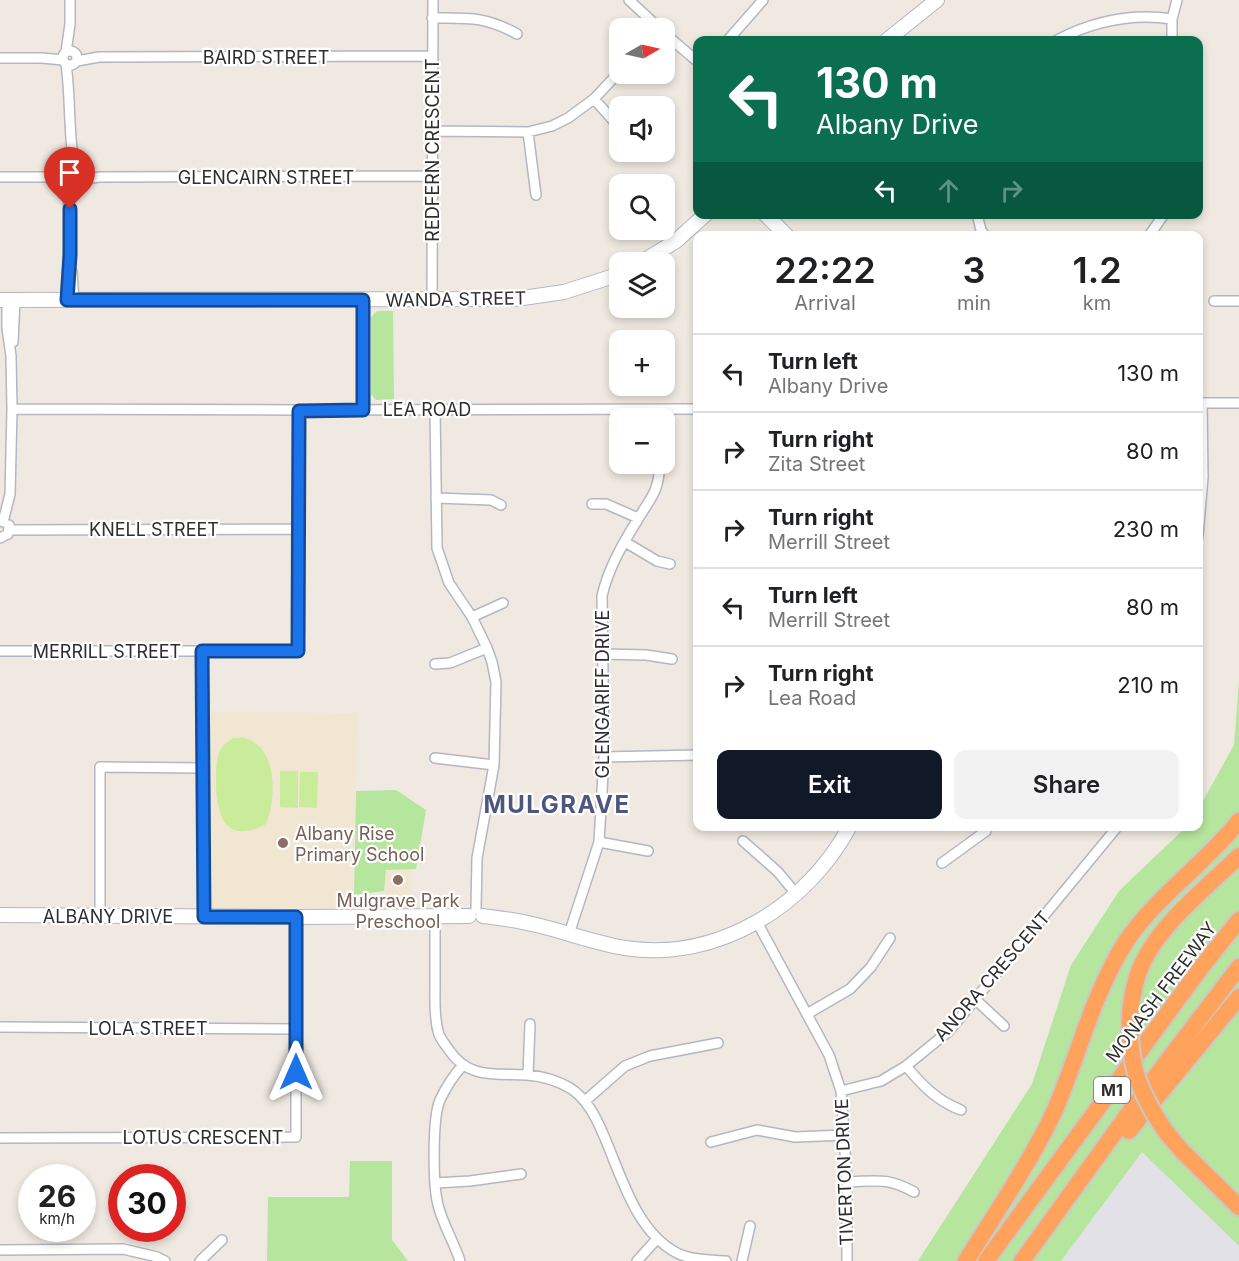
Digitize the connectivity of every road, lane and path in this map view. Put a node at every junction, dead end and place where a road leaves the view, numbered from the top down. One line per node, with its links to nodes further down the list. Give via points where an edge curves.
1 (70, 0): 18 (street)
2 (433, 0): 7 (street, REDFERN CRESCENT)
3 (629, 0): 8 (street)
4 (763, 0): 11 (street)
5 (937, 0): 12 (street)
6 (1177, 0): 9 (street)
7 (432, 18): 10 (street, via 481,19); 16 (street, REDFERN CRESCENT)
8 (648, 18)
9 (1172, 19): 13 (street, via 1155,16 1113,20); 14 (street)
10 (517, 34)
11 (732, 36)
12 (892, 36)
13 (1065, 36)
14 (1172, 36)
15 (675, 42): 19 (street)
16 (432, 56): 18 (street, BAIRD STREET); 23 (street, REDFERN CRESCENT)
17 (0, 58): 18 (street, BAIRD STREET)
18 (70, 58): 27 (street)
19 (693, 58)
20 (609, 83): 21 (street)
21 (594, 99): 22 (street); 24 (street, via 568,118)
22 (609, 116)
23 (432, 131): 24 (street); 25 (street, REDFERN CRESCENT)
24 (528, 132): 28 (street)
25 (432, 176): 27 (street, GLENCAIRN STREET); 37 (street, REDFERN CRESCENT)
26 (0, 177): 27 (street, GLENCAIRN STREET)
27 (70, 177): 35 (street)
28 (536, 195)
29 (700, 219): 32 (street)
30 (770, 219): 31 (street)
31 (782, 231)
32 (658, 252)
33 (609, 278): 37 (street, WANDA STREET, via 540,297)
34 (7, 300): 35 (street, WANDA STREET); 42 (street)
35 (70, 300): 36 (street, WANDA STREET)
36 (363, 300): 37 (street, WANDA STREET); 44 (street)
37 (432, 300)
38 (1215, 301): 39 (street)
39 (1239, 301)
40 (1239, 403): 41 (street)
41 (1203, 404)
42 (12, 409): 46 (street, LEA ROAD); 54 (street, via 10,494)
43 (435, 409): 44 (street, LEA ROAD); 48 (street, LEA ROAD); 50 (street)
44 (363, 410): 46 (street, LEA ROAD)
45 (693, 410): 47 (street, LEA ROAD)
46 (299, 411): 55 (street, MERRILL STREET)
47 (675, 412)
48 (609, 413)
49 (659, 474): 53 (street, GLENGARIFF DRIVE, via 651,501)
50 (436, 498): 52 (street, via 490,500); 60 (street, via 437,548 449,584)
51 (592, 504): 53 (street, via 606,504)
52 (501, 505)
53 (638, 518): 57 (street, GLENGARIFF DRIVE)
54 (4, 525): 55 (street, KNELL STREET); 56 (street, via 8,534)
55 (298, 529): 63 (street, MERRILL STREET, via 298,651)
56 (0, 538)
57 (625, 542): 58 (street, via 657,561); 64 (street, GLENGARIFF DRIVE, via 607,575 602,596)
58 (670, 564)
59 (503, 603): 60 (street)
60 (472, 617): 61 (street)
61 (487, 648): 66 (street, via 450,663); 70 (street, via 496,682)
62 (0, 651): 63 (street, MERRILL STREET)
63 (202, 651): 71 (street)
64 (603, 654): 65 (street); 68 (street, GLENGARIFF DRIVE)
65 (672, 659)
66 (435, 664)
67 (693, 755): 68 (street)
68 (604, 757): 77 (street, GLENGARIFF DRIVE)
69 (435, 758): 70 (street)
70 (494, 765): 82 (street, via 477,858)
71 (203, 768): 84 (street, via 100,767); 85 (street)
72 (1239, 821): 127 (highway, via 1154,907 1128,940 1108,973 1052,1114)
73 (847, 831): 81 (street, ALBANY DRIVE, via 837,850)
74 (986, 831): 80 (street)
75 (1113, 831): 94 (street, ANORA CRESCENT)
76 (743, 841): 81 (street)
77 (598, 842): 78 (street); 90 (street, GLENGARIFF DRIVE)
78 (648, 851)
79 (1239, 856): 114 (highway, bridge, via 1189,904 1152,948 1137,976 1129,1037 1136,1077 1147,1103 1182,1151)
80 (942, 862)
81 (797, 895): 89 (street, ALBANY DRIVE)
82 (476, 914): 87 (street, ALBANY DRIVE); 90 (street, ALBANY DRIVE)
83 (0, 915): 84 (street, ALBANY DRIVE)
84 (100, 917): 85 (street, ALBANY DRIVE)
85 (204, 917): 86 (street, ALBANY DRIVE)
86 (296, 917): 87 (street, ALBANY DRIVE); 99 (street, LOTUS CRESCENT)
87 (435, 917): 101 (street, via 438,1033)
88 (1239, 920): 128 (highway, MONASH FREEWAY / M1)
89 (757, 922): 90 (street, ALBANY DRIVE, via 720,939 660,949 627,949); 95 (street, TIVERTON DRIVE)
90 (569, 934)
91 (890, 938): 95 (street, via 850,989)
92 (1239, 967): 116 (highway, M1)
93 (1239, 997): 116 (highway)
94 (976, 1000): 97 (street); 102 (street, ANORA CRESCENT, via 949,1031)
95 (807, 1014): 104 (street, TIVERTON DRIVE, via 830,1055)
96 (530, 1024): 103 (street)
97 (1004, 1026)
98 (0, 1027): 99 (street, LOLA STREET)
99 (296, 1029): 108 (street, LOTUS CRESCENT, via 296,1137)
100 (718, 1042): 105 (street, via 650,1056 626,1066)
101 (463, 1065): 103 (street, via 490,1075); 112 (street, via 439,1101)
102 (906, 1066): 104 (street, ANORA CRESCENT, via 881,1081); 106 (street, via 933,1095)
103 (528, 1075): 105 (street, via 558,1082)
104 (841, 1091): 107 (street, TIVERTON DRIVE)
105 (585, 1101): 117 (street, via 597,1119 636,1209)
106 (960, 1110)
107 (845, 1135): 109 (street, via 795,1137 757,1130); 111 (street, TIVERTON DRIVE)
108 (0, 1138)
109 (711, 1142)
110 (521, 1174): 112 (street)
111 (847, 1182): 113 (street, via 886,1181); 126 (street, TIVERTON DRIVE)
112 (435, 1183): 122 (street, via 444,1225)
113 (914, 1192)
114 (1239, 1207)
115 (750, 1226): 125 (street)
116 (1043, 1232): 129 (highway, M1)
117 (656, 1239): 123 (street); 124 (street, via 678,1254)
118 (222, 1240): 121 (street)
119 (0, 1250): 120 (street, via 123,1249)
120 (165, 1261)
121 (200, 1261)
122 (460, 1261)
123 (637, 1261)
124 (726, 1261)
125 (742, 1261)
126 (847, 1261)
127 (966, 1261)
128 (987, 1261)
129 (1022, 1261)

